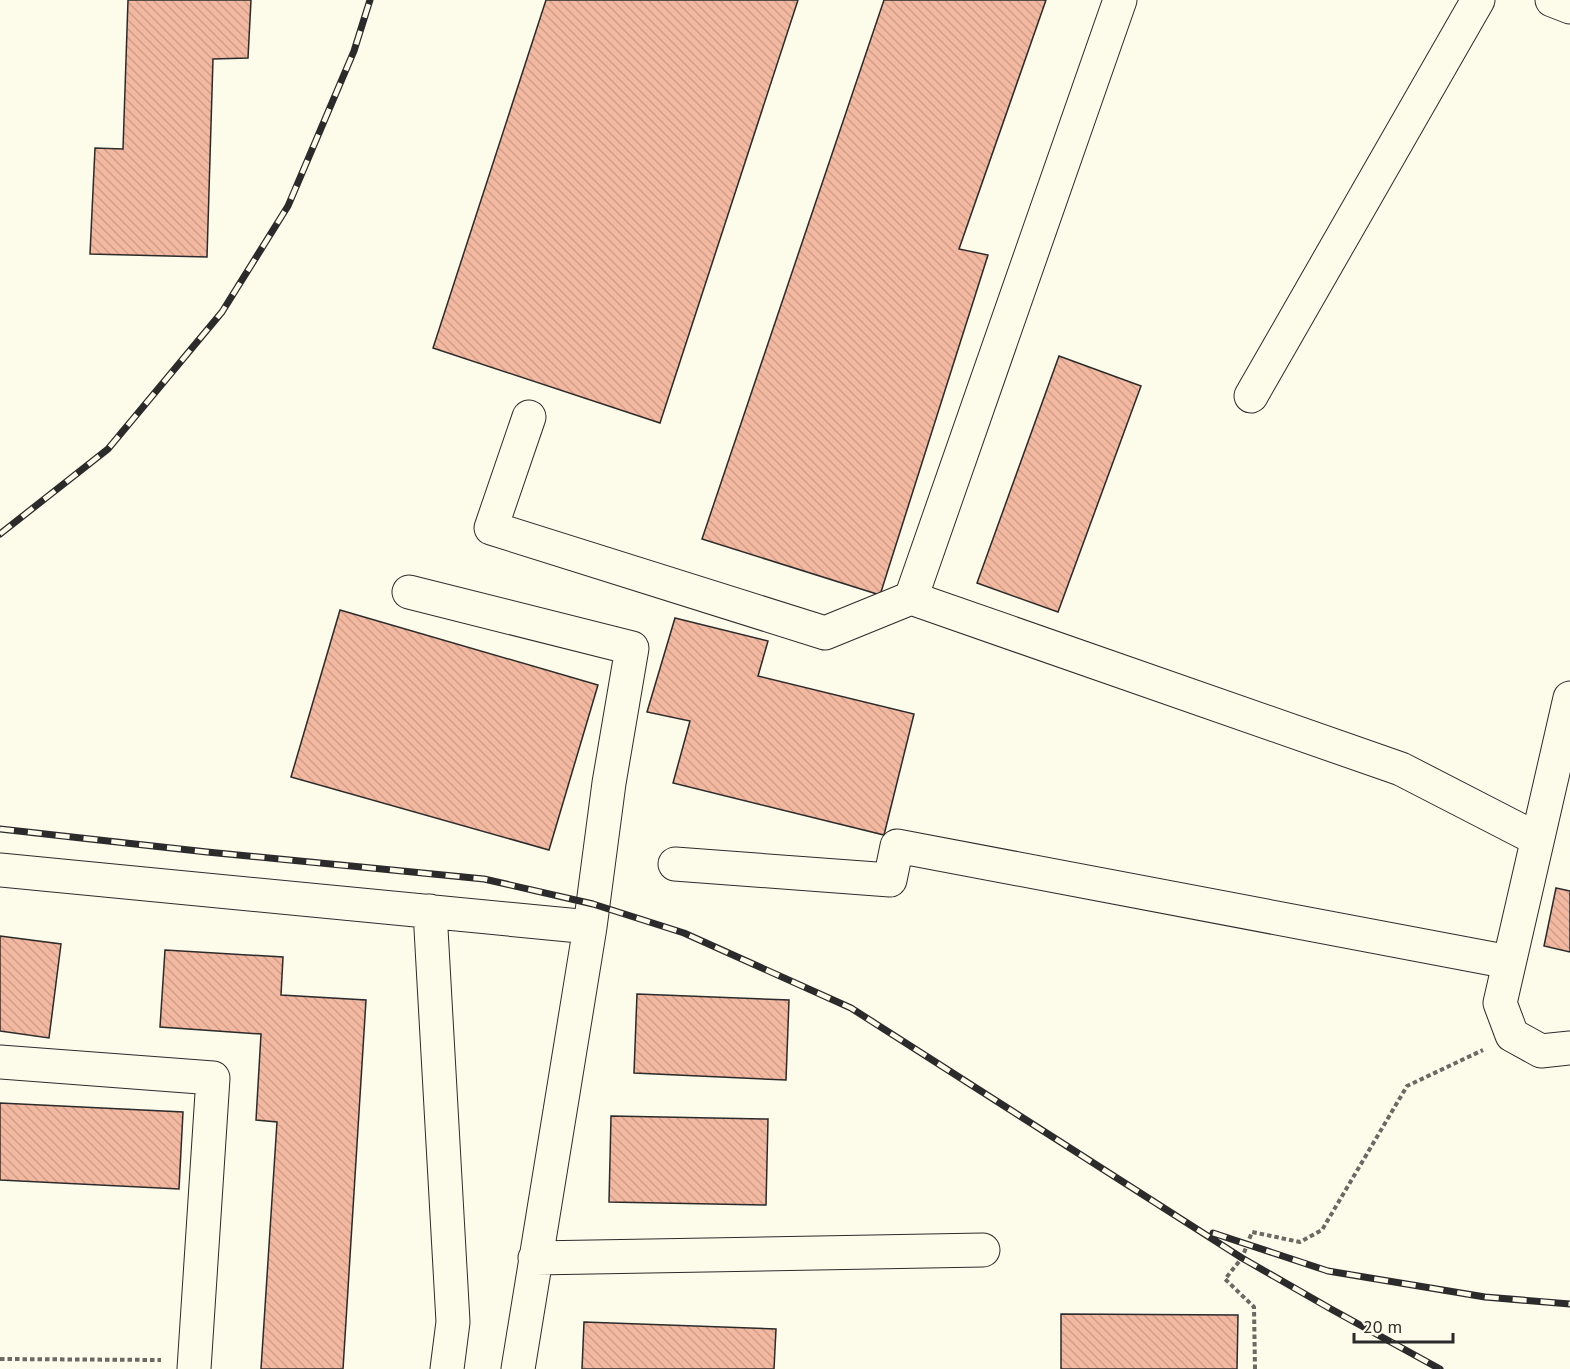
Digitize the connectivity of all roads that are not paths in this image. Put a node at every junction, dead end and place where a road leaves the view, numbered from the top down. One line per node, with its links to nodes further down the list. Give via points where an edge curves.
1 (1120, 0): 8 (lane)
2 (1478, 0): 5 (lane)
3 (1552, 0): 4 (lane)
4 (1570, 8)
5 (1251, 396)
6 (529, 417): 8 (lane, via 490,528 825,633)
7 (409, 592): 14 (lane, via 632,648 609,783)
8 (911, 598): 10 (lane, via 1401,769)
9 (1570, 698): 10 (lane)
10 (1537, 839): 15 (lane)
11 (675, 864): 15 (lane, via 890,880 897,846)
12 (0, 870): 13 (lane)
13 (430, 911): 14 (lane); 21 (lane, via 453,1322)
14 (591, 927): 19 (lane)
15 (1509, 962): 16 (lane, via 1500,1003 1512,1035 1541,1051)
16 (1570, 1048)
17 (0, 1062): 20 (lane, via 213,1078)
18 (983, 1250): 19 (lane)
19 (535, 1258): 22 (lane)
20 (194, 1364)
21 (447, 1369)
22 (518, 1369)

